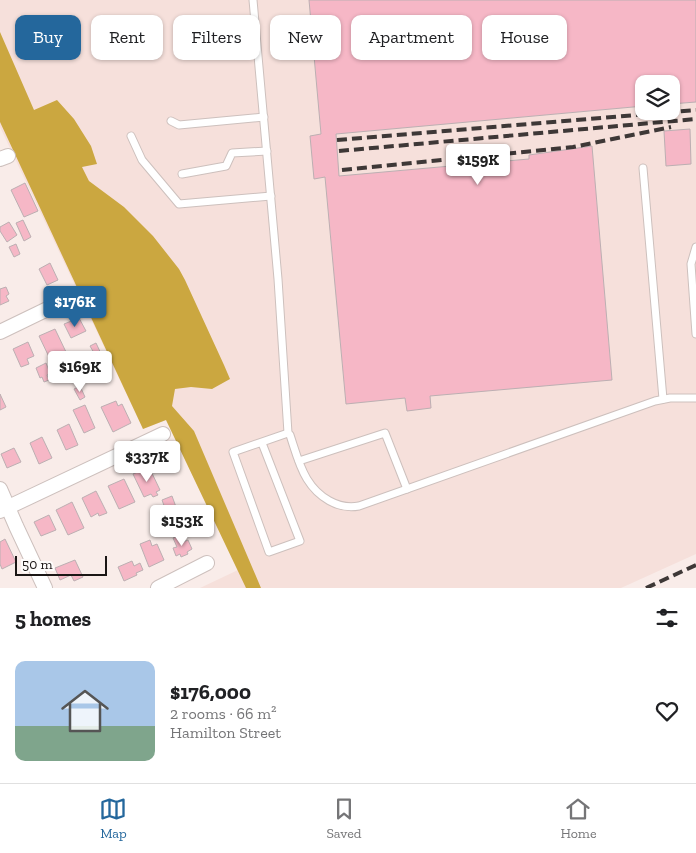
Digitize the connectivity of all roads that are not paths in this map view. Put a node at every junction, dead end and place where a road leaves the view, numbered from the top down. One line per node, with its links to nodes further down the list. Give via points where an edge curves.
1 (253, 0): 2 (lane)
2 (264, 117): 3 (lane, via 179,125); 5 (lane)
3 (171, 121)
4 (131, 136): 8 (lane, via 142,160 179,204)
5 (267, 151): 7 (lane, via 232,153 226,166); 8 (lane)
6 (643, 168): 14 (lane)
7 (182, 174)
8 (271, 196): 15 (lane)
9 (696, 247): 12 (lane, via 691,264)
10 (66, 300): 11 (street)
11 (0, 332)
12 (696, 334)
13 (696, 398): 14 (lane)
14 (663, 399): 20 (lane)
15 (288, 433): 17 (lane); 18 (lane)
16 (163, 434): 21 (street)
17 (262, 443): 17 (lane, via 233,452 268,552 300,540)
18 (299, 461): 20 (lane, via 314,488 342,507 359,506); 20 (lane, via 386,433)
19 (0, 489): 21 (street)
20 (407, 489)
21 (4, 510): 23 (street)
22 (207, 563): 24 (street)
23 (45, 588)
24 (158, 588)

